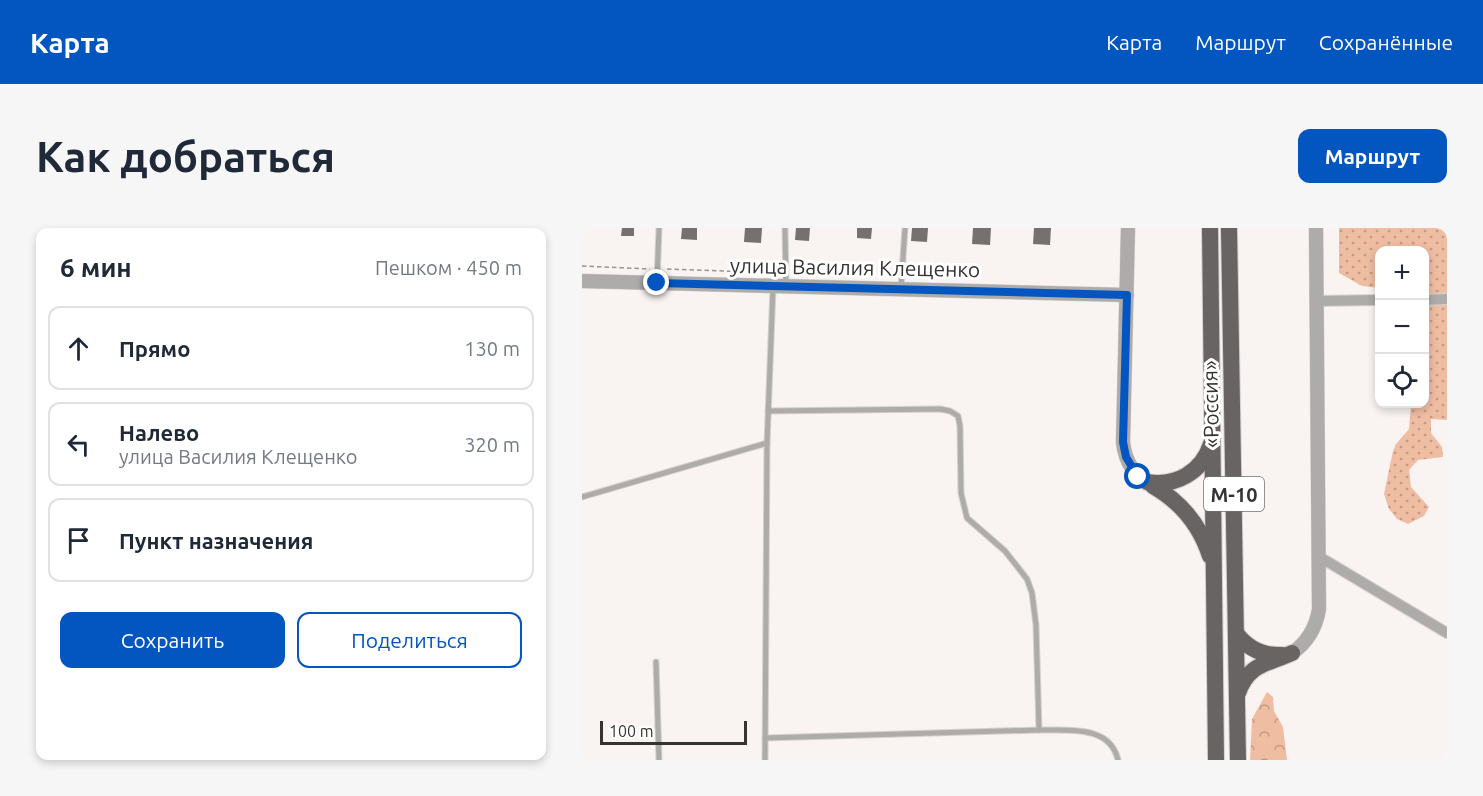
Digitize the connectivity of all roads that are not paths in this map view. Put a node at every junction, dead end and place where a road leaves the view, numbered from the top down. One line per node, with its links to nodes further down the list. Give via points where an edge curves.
1 (659, 228): 9 (lane)
2 (785, 228): 10 (lane)
3 (905, 228): 11 (lane)
4 (1128, 228): 12 (street)
5 (1210, 228): 18 (highway, «Россия» / М-10)
6 (1229, 228): 24 (highway, «Россия» / М-10)
7 (1316, 228): 16 (street)
8 (582, 281): 9 (street, улица Василия Клещенко)
9 (657, 283): 10 (street, улица Василия Клещенко)
10 (779, 286): 11 (street, улица Василия Клещенко); 17 (lane)
11 (901, 290): 12 (street, улица Василия Клещенко)
12 (1127, 295): 20 (street, via 1123,442 1129,464)
13 (1447, 299): 15 (street)
14 (1375, 300): 16 (street)
15 (1429, 300)
16 (1316, 301): 22 (street)
17 (768, 411): 19 (lane); 29 (lane, via 940,409 958,416 961,493 967,518 1005,551 1032,593)
18 (1213, 431): 20 (highway, via 1204,458 1188,474 1167,483); 23 (highway, «Россия» / М-10)
19 (767, 443): 21 (lane); 30 (lane)
20 (1149, 484): 23 (highway, via 1193,521 1206,545)
21 (582, 497)
22 (1318, 556): 25 (street); 26 (street, via 1316,621 1309,637)
23 (1213, 571): 34 (highway, «Россия» / М-10)
24 (1236, 633): 26 (highway, via 1260,652 1276,656); 28 (highway, «Россия» / М-10)
25 (1447, 633)
26 (1292, 653): 28 (highway, via 1253,670)
27 (656, 662): 31 (lane)
28 (1237, 694): 35 (highway, «Россия» / М-10)
29 (1039, 730): 30 (lane); 33 (lane, via 1084,730 1109,743)
30 (765, 738): 32 (lane)
31 (659, 760)
32 (765, 760)
33 (1118, 760)
34 (1216, 760)
35 (1238, 760)

